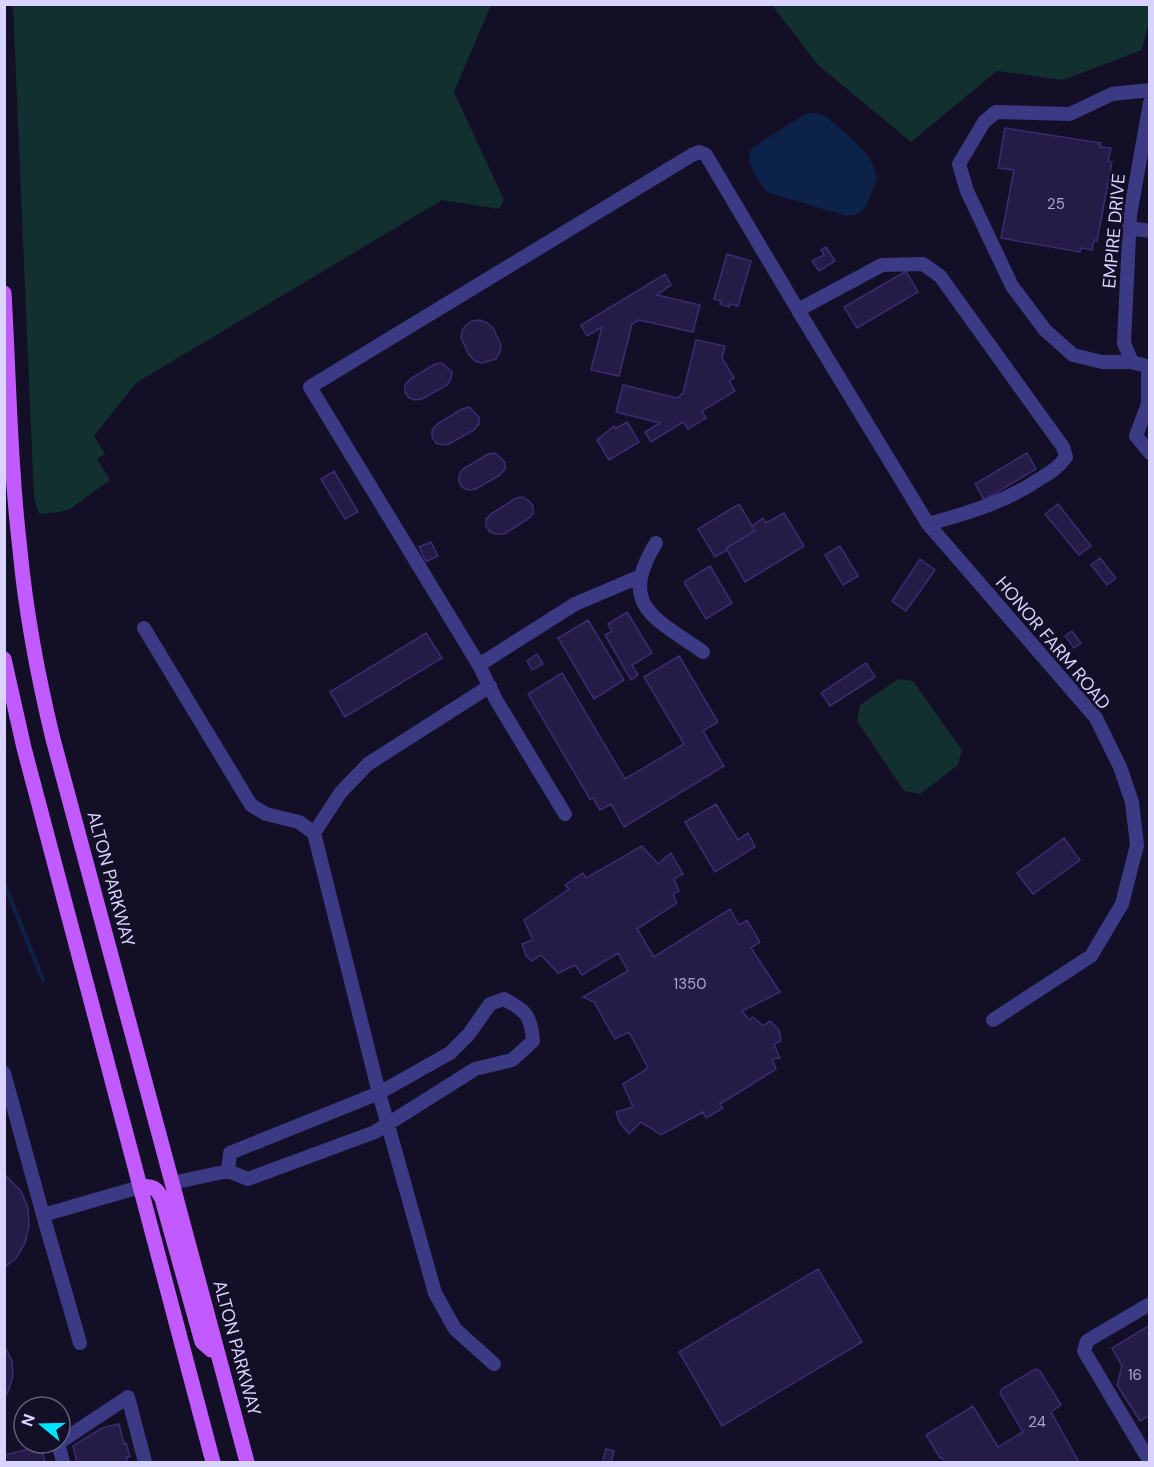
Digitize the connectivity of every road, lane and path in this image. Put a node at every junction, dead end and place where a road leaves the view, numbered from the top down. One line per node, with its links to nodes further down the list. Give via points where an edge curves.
1 (1149, 90): 7 (street, via 1112,94 1070,114 996,112 984,122 959,164 967,191 1012,286 1045,330 1073,355 1102,362)
2 (1149, 103): 3 (street, EMPIRE DRIVE)
3 (1129, 228): 4 (street); 7 (street, EMPIRE DRIVE, via 1124,343)
4 (1149, 231)
5 (4, 293): 25 (main road, ALTON PARKWAY, via 16,507 36,661 53,739)
6 (798, 310): 10 (street, HONOR FARM ROAD); 10 (street, via 882,265 923,264 940,276 1064,447 1066,457 1060,465 1021,492 988,507); 16 (street, HONOR FARM ROAD, via 706,155 699,152 310,387)
7 (1132, 362): 8 (street)
8 (1149, 367): 9 (street, via 1148,404 1136,436)
9 (1149, 453)
10 (928, 524): 20 (street, HONOR FARM ROAD, via 1096,718 1132,802 1137,845 1122,904 1091,956)
11 (656, 543): 12 (street, via 644,562)
12 (641, 576): 14 (street, via 638,589 646,609); 16 (street, via 575,604)
13 (144, 628): 19 (street, via 251,806 298,822)
14 (703, 652)
15 (4, 659): 26 (main road)
16 (479, 665): 17 (street)
17 (490, 686): 18 (street); 19 (street, via 368,764 341,792)
18 (565, 814)
19 (314, 833): 22 (street)
20 (993, 1020)
21 (4, 1073): 27 (street)
22 (379, 1093): 23 (street); 23 (street, via 450,1053 490,1004 504,999 525,1011 532,1023 533,1041 512,1060 475,1069); 24 (street, via 230,1153)
23 (388, 1125): 24 (street, via 248,1179); 31 (street, via 435,1293 455,1329)
24 (228, 1171): 25 (street)
25 (172, 1183): 30 (main road, ALTON PARKWAY)
26 (140, 1187): 27 (street); 30 (main road, via 153,1187 162,1199 202,1342); 34 (main road)
27 (43, 1215): 29 (street)
28 (1148, 1305): 36 (street, via 1087,1341 1084,1351)
29 (80, 1343)
30 (217, 1350): 35 (main road, ALTON PARKWAY)
31 (494, 1364)
32 (72, 1434): 33 (street, via 128,1397)
33 (145, 1462)
34 (213, 1462)
35 (248, 1462)
36 (1149, 1462)

